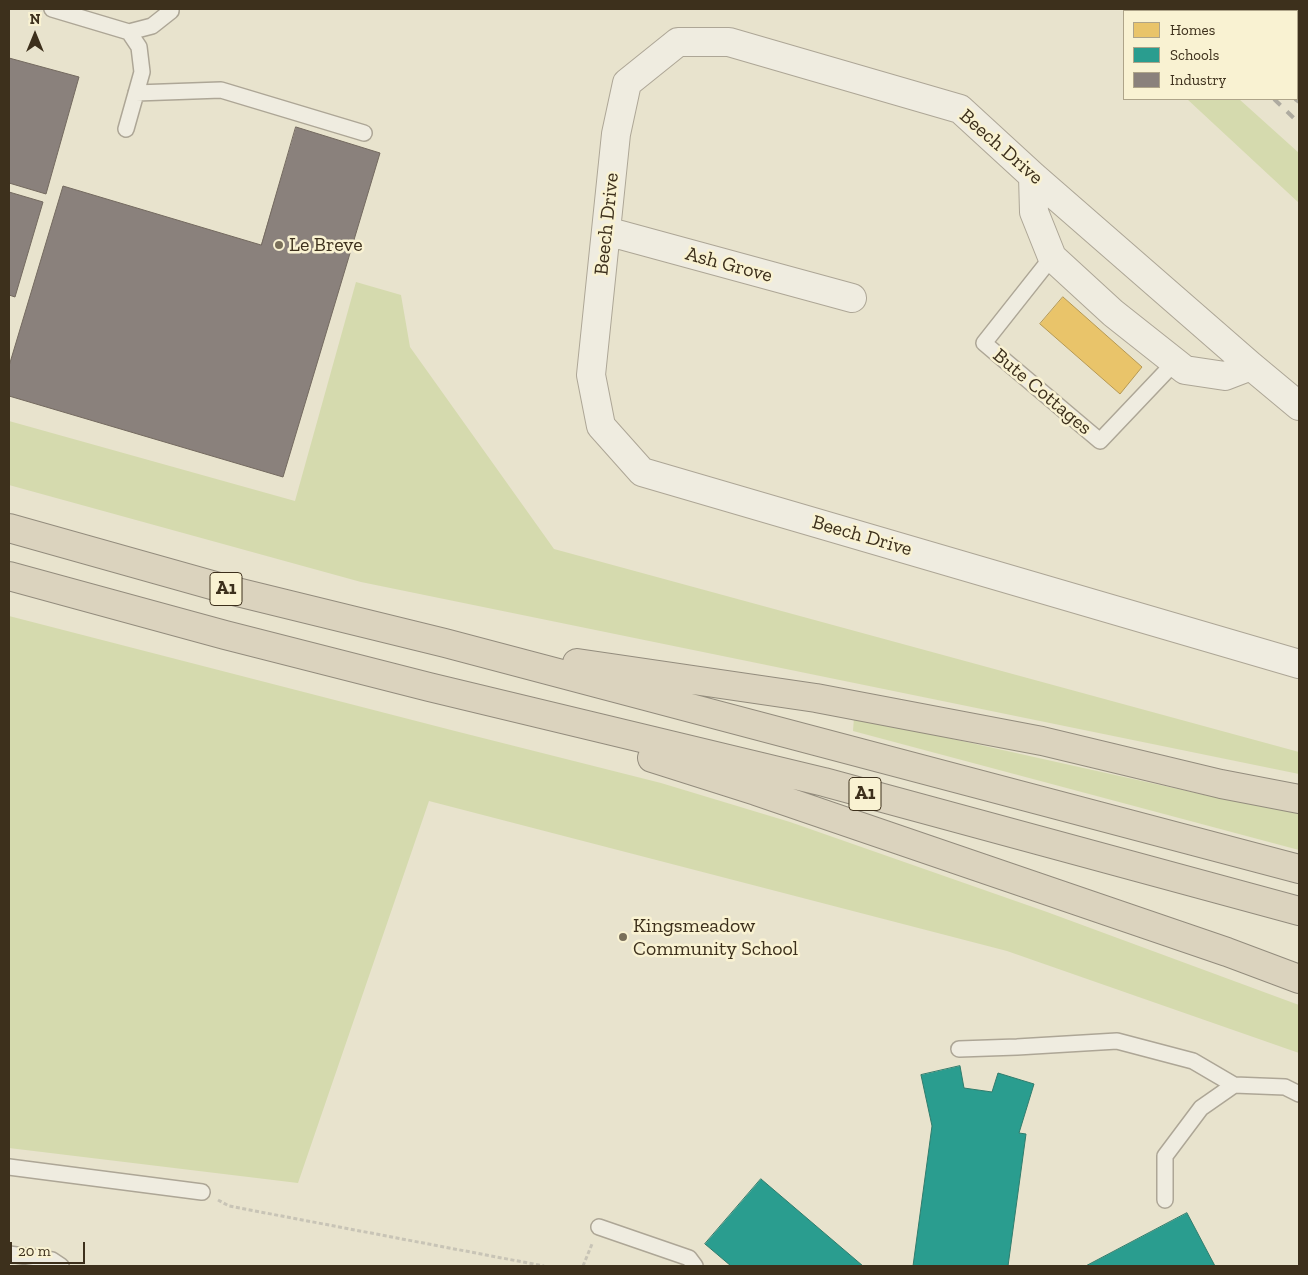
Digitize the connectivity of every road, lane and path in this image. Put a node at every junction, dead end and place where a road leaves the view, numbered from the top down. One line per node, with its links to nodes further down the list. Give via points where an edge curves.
1 (52, 9): 3 (lane)
2 (171, 9): 3 (lane, via 152,26)
3 (130, 32): 4 (lane, via 139,47 142,72)
4 (136, 93): 5 (lane); 6 (lane, via 221,90)
5 (126, 129)
6 (364, 133)
7 (1034, 176): 8 (street, Beech Drive, via 960,108 729,42 678,42 627,83 616,134); 9 (street, via 1034,212); 12 (street, Beech Drive)
8 (606, 231): 10 (street, Ash Grove); 17 (street, Beech Drive, via 591,374 601,426 642,472)
9 (1052, 257): 11 (street); 11 (lane, Bute Cottages, via 984,343 1100,441)
10 (852, 298)
11 (1175, 362): 12 (street, via 1185,370 1225,376)
12 (1251, 366): 13 (street, Beech Drive)
13 (1299, 406)
14 (9, 528): 16 (highway, A1, via 233,591)
15 (9, 576): 18 (highway, A1)
16 (445, 643): 19 (highway, via 816,698 1042,740 1221,784); 20 (highway, A1)
17 (1299, 664)
18 (429, 688): 21 (highway, A1, via 824,782); 22 (highway, via 766,794)
19 (1299, 799)
20 (1299, 869)
21 (1299, 910)
22 (1299, 979)
23 (959, 1049): 24 (lane, via 1117,1041 1193,1060)
24 (1234, 1085): 25 (lane, via 1285,1088); 28 (lane, via 1201,1108 1165,1156)
25 (1299, 1094)
26 (9, 1167): 27 (lane)
27 (202, 1192): 32 (path, via 228,1206)
28 (1165, 1200)
29 (599, 1227): 33 (lane, via 689,1258)
30 (9, 1254): 31 (lane, via 52,1260)
31 (61, 1266)
32 (544, 1266)
33 (695, 1266)

